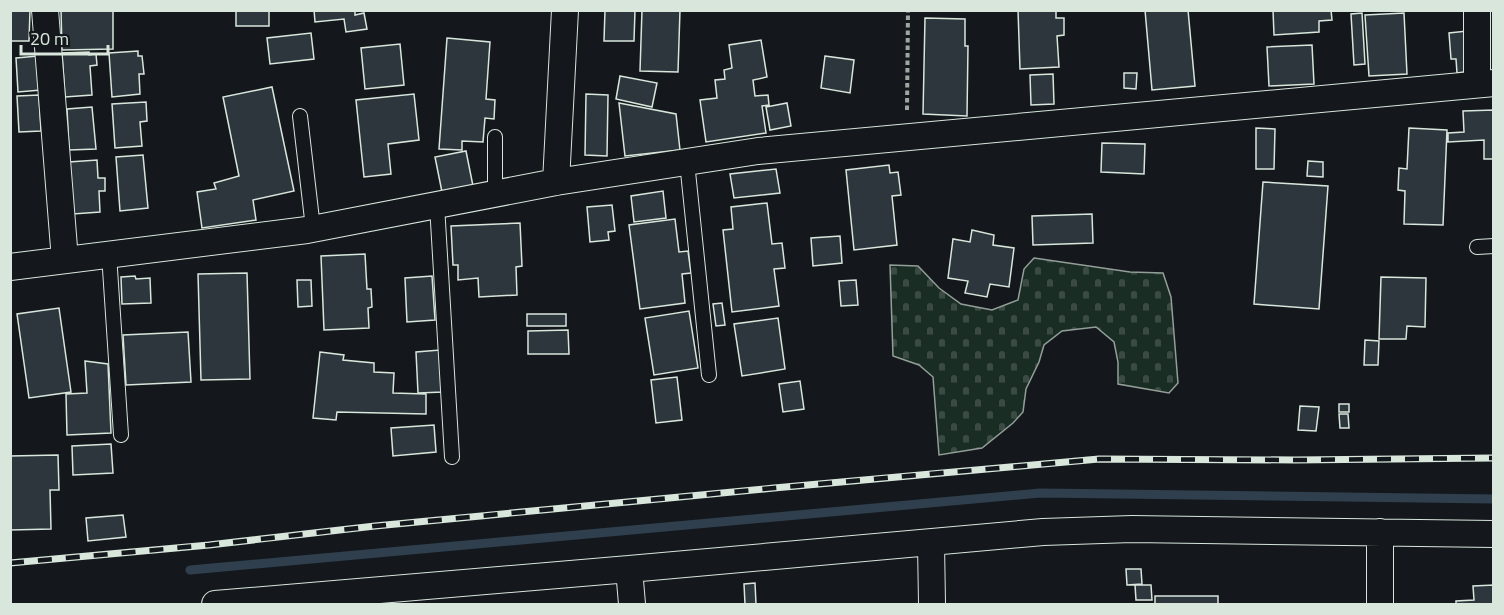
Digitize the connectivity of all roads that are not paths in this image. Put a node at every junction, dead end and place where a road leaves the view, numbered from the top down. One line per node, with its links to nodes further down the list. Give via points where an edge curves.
1 (45, 10): 15 (street)
2 (1477, 10): 4 (street)
3 (561, 11): 8 (street)
4 (1485, 84): 7 (street, via 758,152)
5 (300, 116): 11 (lane)
6 (495, 137): 9 (lane)
7 (687, 162): 8 (street); 17 (lane)
8 (556, 182): 9 (street)
9 (495, 194): 10 (street)
10 (437, 205): 11 (street); 19 (lane)
11 (313, 228): 14 (street)
12 (1494, 246): 13 (lane)
13 (1477, 247)
14 (109, 255): 15 (street); 18 (lane)
15 (65, 260): 16 (street)
16 (10, 267)
17 (709, 375)
18 (121, 435)
19 (452, 457)
20 (1380, 532): 21 (street); 22 (street, via 1132,529 1043,532); 28 (street)
21 (1494, 534)
22 (931, 543): 23 (street); 27 (street)
23 (630, 569): 24 (street); 26 (street)
24 (487, 593): 25 (street)
25 (215, 604)
26 (632, 604)
27 (932, 604)
28 (1380, 604)

